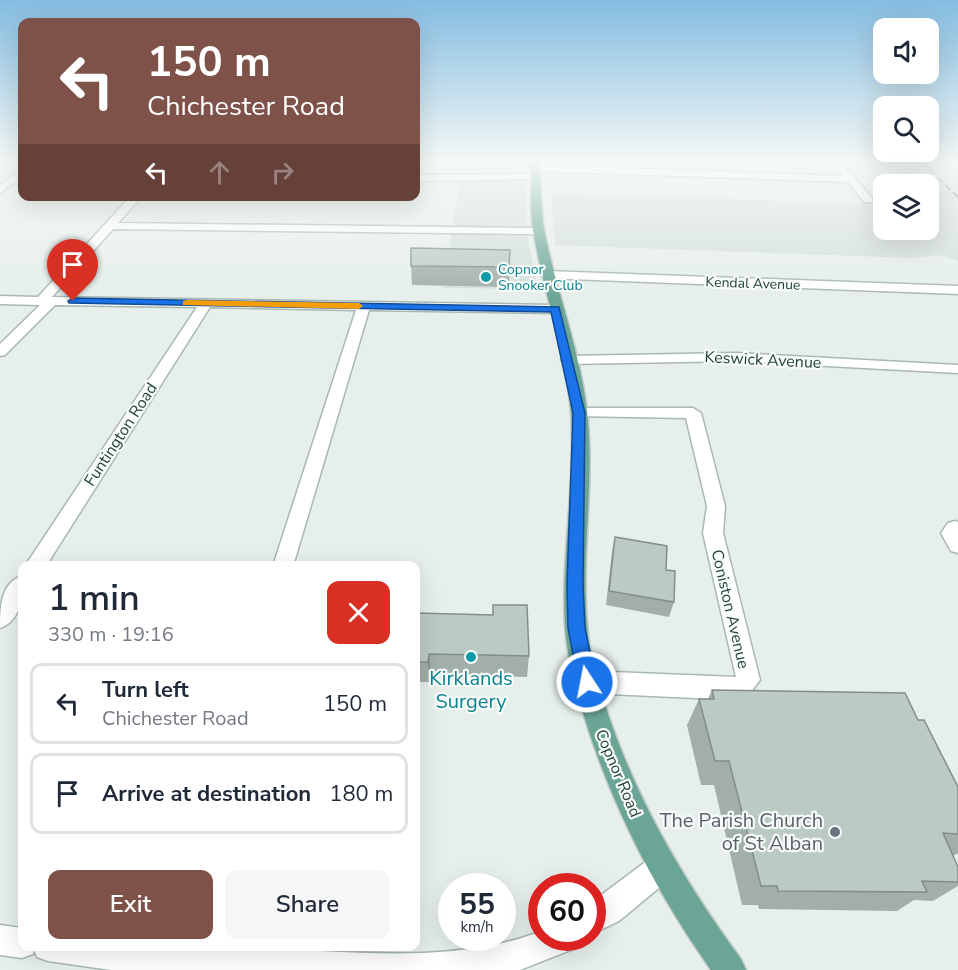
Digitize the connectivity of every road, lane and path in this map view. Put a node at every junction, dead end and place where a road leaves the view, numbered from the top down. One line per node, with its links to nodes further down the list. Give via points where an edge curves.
1 (127, 207): 3 (street)
2 (537, 207): 4 (main road, Copnor Road)
3 (111, 226): 4 (street); 8 (street)
4 (538, 231): 5 (main road, Copnor Road)
5 (547, 275): 6 (street, Kendal Avenue); 11 (main road, Copnor Road)
6 (958, 290)
7 (0, 300): 8 (street)
8 (46, 301): 9 (street); 12 (street)
9 (206, 303): 10 (street); 16 (street, Funtington Road)
10 (364, 306): 11 (street); 17 (street)
11 (556, 309): 13 (main road, Copnor Road)
12 (0, 352)
13 (568, 360): 14 (street, Keswick Avenue, via 714,356); 15 (main road, Copnor Road)
14 (958, 369)
15 (579, 413): 20 (main road, Copnor Road, via 575,595 576,628); 20 (street, Coniston Avenue, via 693,413 716,506 713,534 748,680 739,688)
16 (38, 561)
17 (285, 561)
18 (18, 590): 19 (street)
19 (0, 619)
20 (587, 682): 21 (main road, Copnor Road, via 625,793)
21 (662, 867): 22 (street); 28 (main road, Copnor Road)
22 (606, 911)
23 (0, 940): 24 (street)
24 (18, 942)
25 (119, 951): 27 (street)
26 (529, 951): 27 (street, via 429,969)
27 (162, 954)
28 (730, 970)

